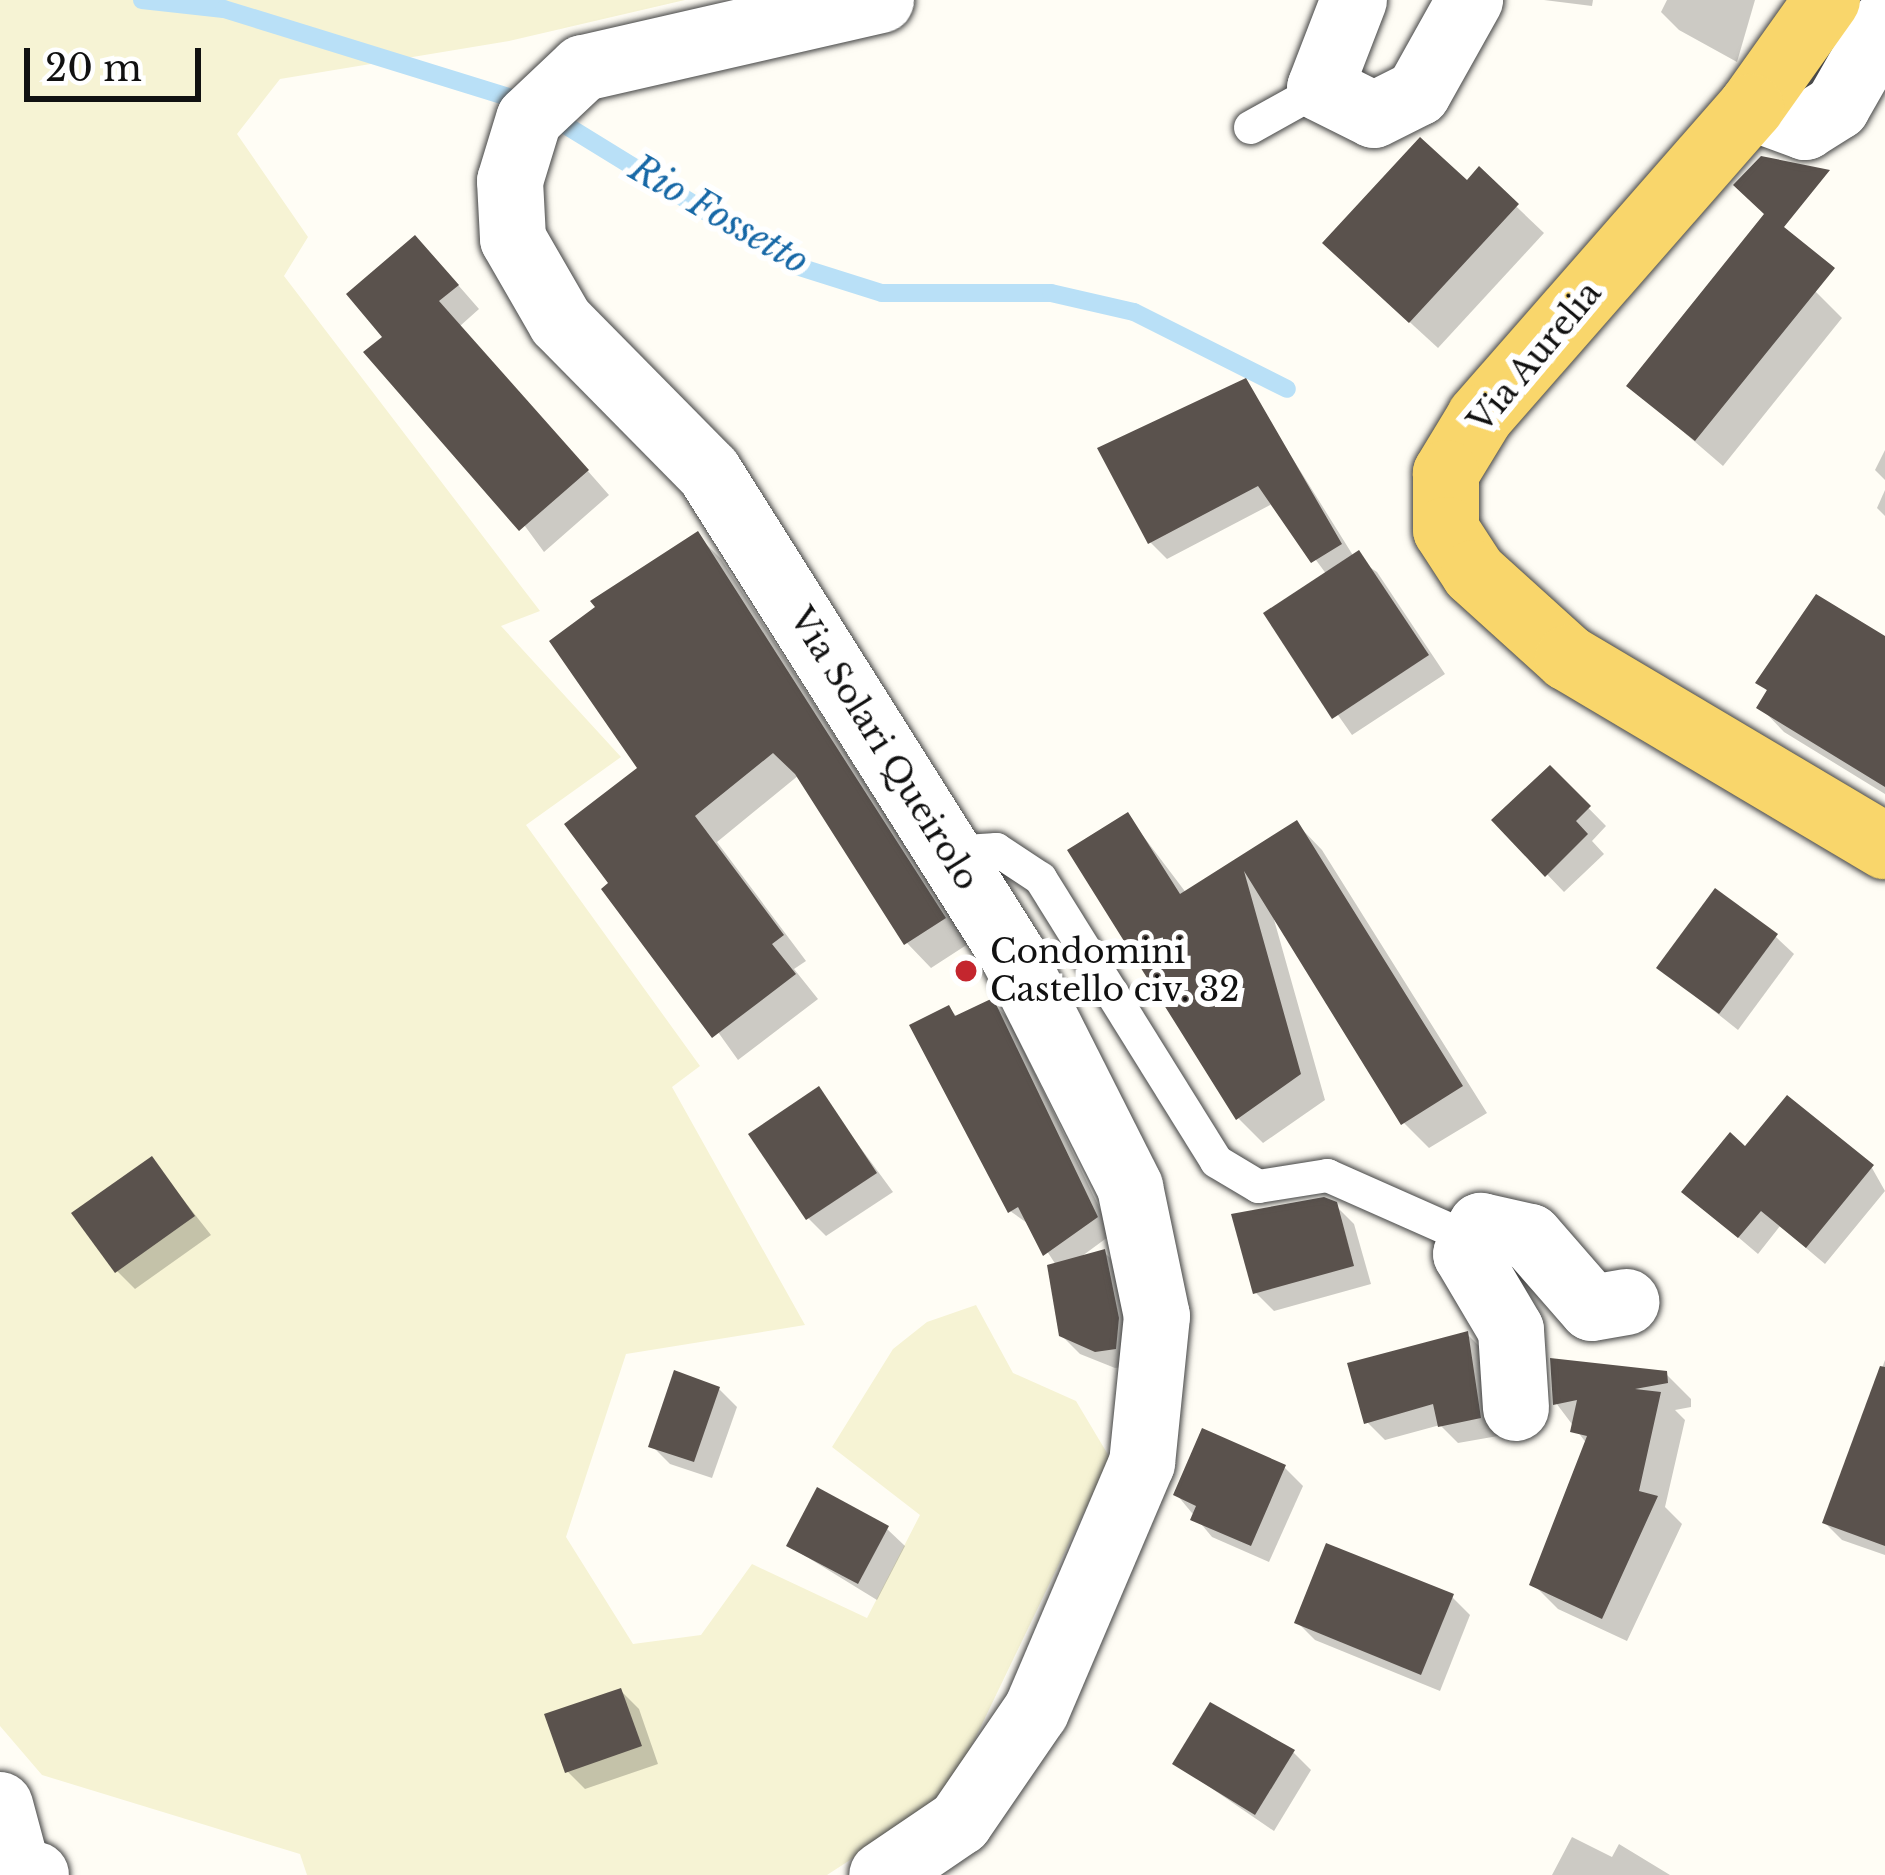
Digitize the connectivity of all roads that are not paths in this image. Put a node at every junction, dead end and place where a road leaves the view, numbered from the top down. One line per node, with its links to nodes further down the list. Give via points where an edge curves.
1 (881, 0): 10 (street, Via Solari Queirolo, via 583,68 549,100 510,181 513,239 561,322 709,472)
2 (1354, 0): 6 (street)
3 (1470, 0): 6 (street, via 1442,62 1396,107 1374,115)
4 (1827, 0): 7 (main road, Via Aurelia)
5 (1885, 22): 7 (street, via 1837,107 1804,127)
6 (1320, 88): 8 (lane)
7 (1751, 107): 9 (main road, Via Aurelia, via 1480,417 1447,472 1445,530 1474,573 1568,658)
8 (1250, 128)
9 (1885, 846)
10 (949, 852): 11 (lane, via 996,849 1040,878 1216,1161 1258,1186 1327,1174); 16 (street, Via Solari Queirolo, via 1013,955 1130,1187 1157,1316 1142,1463 1036,1711 960,1822)
11 (1474, 1240): 12 (street, via 1481,1226 1531,1237 1592,1308); 13 (street, via 1466,1254 1510,1330)
12 (1626, 1302)
13 (1516, 1408)
14 (0, 1805): 15 (street)
15 (18, 1873)
16 (882, 1875)

